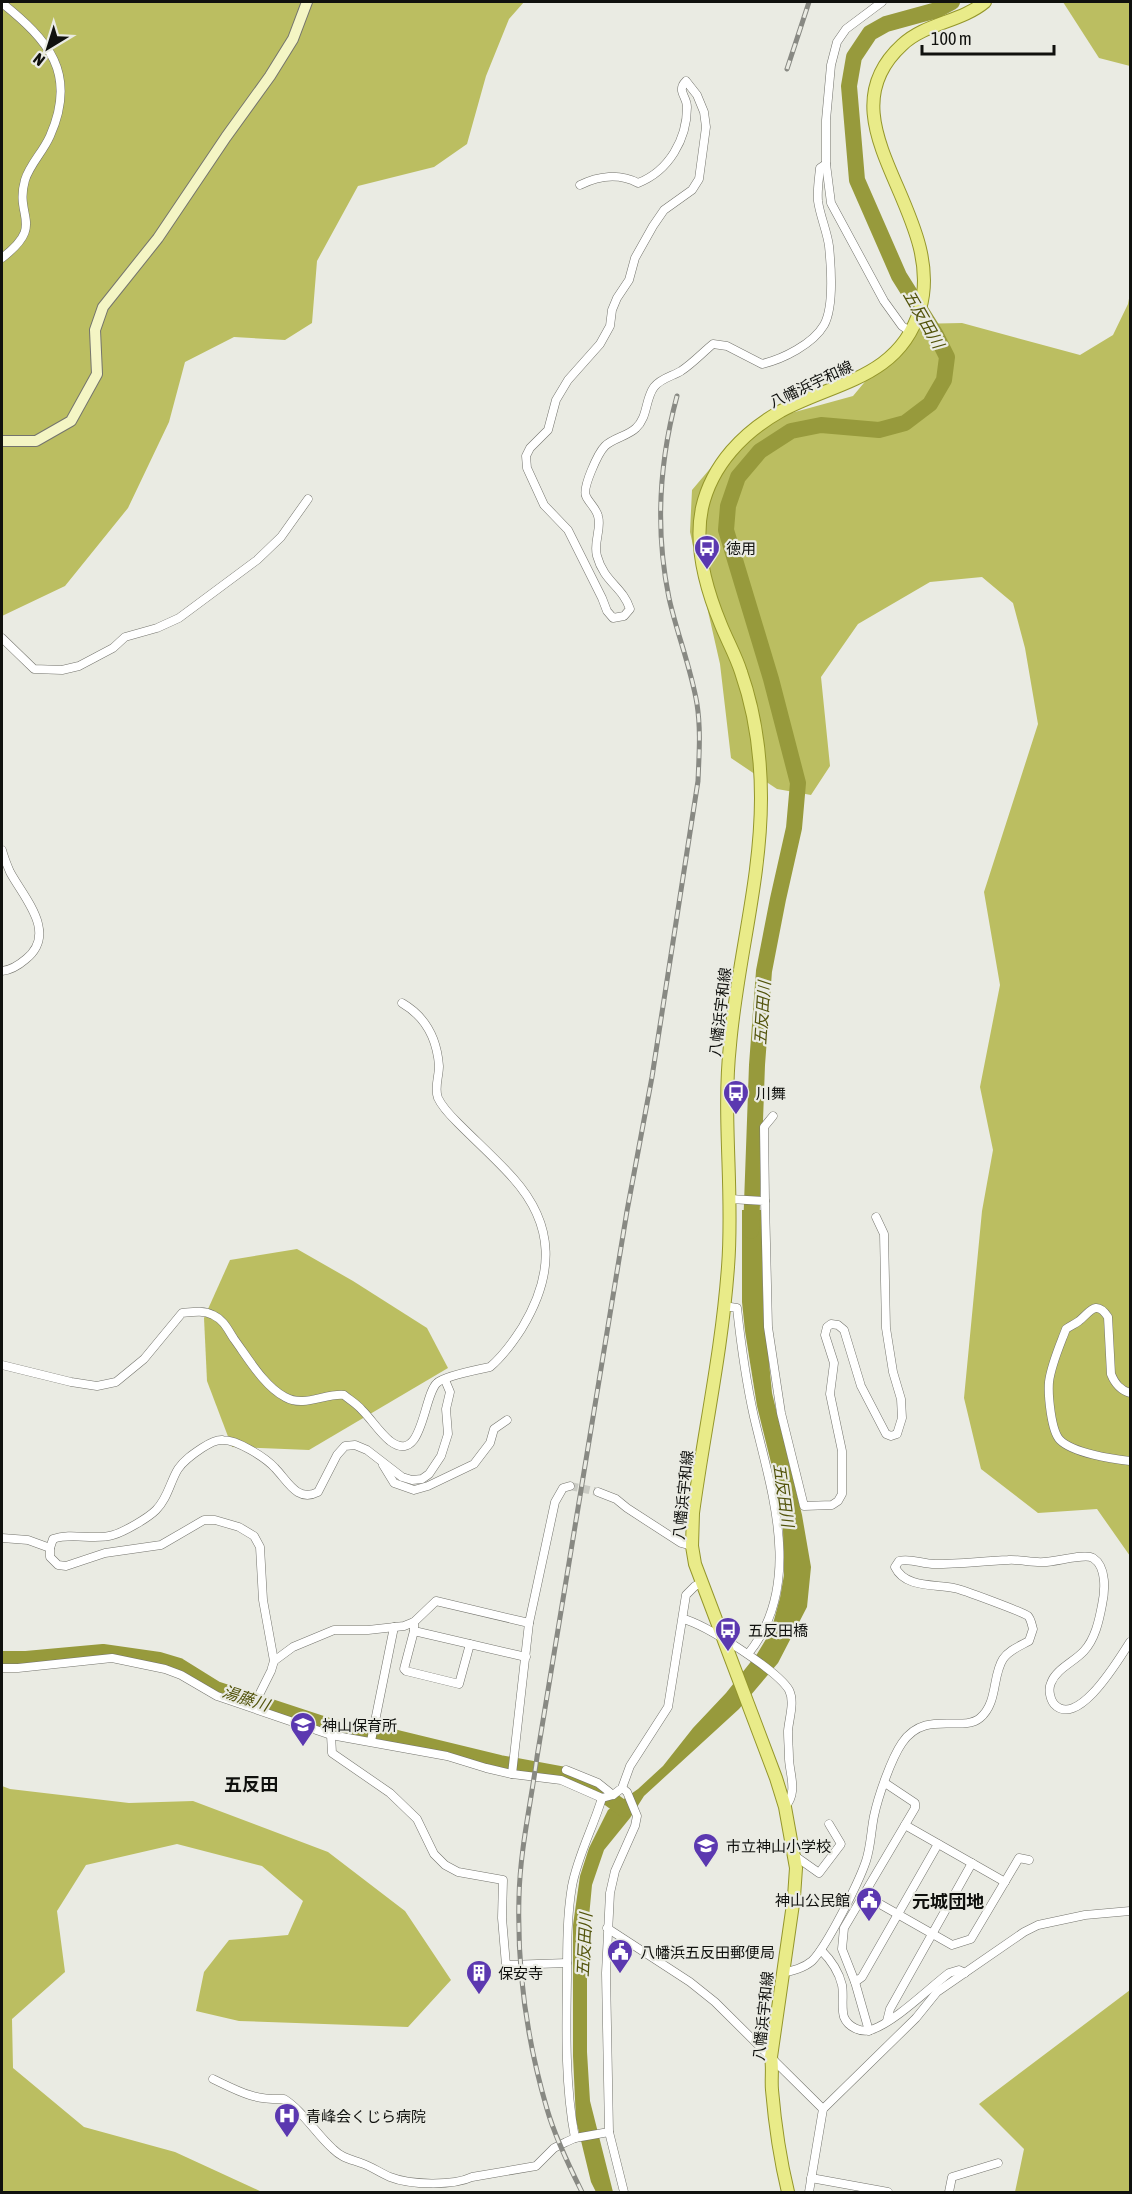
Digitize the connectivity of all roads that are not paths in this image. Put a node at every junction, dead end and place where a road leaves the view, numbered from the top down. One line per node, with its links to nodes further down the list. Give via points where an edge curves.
1 (307, 2): 9 (street, via 292,39 270,76 158,238 103,306 95,330 97,374 71,421 36,441)
2 (882, 2): 5 (street, via 846,29 837,42 831,64)
3 (985, 2): 8 (main road, 八幡浜宇和線, via 969,14 906,41 891,56 873,92 875,130 914,223 925,263 922,304)
4 (2, 3): 7 (street, via 31,27 53,56 60,96 50,137 24,183 27,227 16,246)
5 (826, 164): 6 (street, via 820,168 818,200 829,246 831,287 823,327 792,353 762,364 727,346 713,344 680,372 654,387 643,420 636,429 605,446 589,477 585,495 598,514 597,556 604,575 626,598 630,609 624,616 614,618 568,530 544,505 527,468 526,456 549,430 556,400 568,380 600,344 610,326 615,304 653,226 664,210 692,190 699,179 704,112 686,81 681,92 687,103 682,138 662,166 638,183 613,177); 8 (street, via 831,203 884,301 902,326)
6 (580, 185)
7 (2, 258)
8 (913, 328): 16 (main road, 八幡浜宇和線, via 873,371 783,410 736,445 722,461 702,508 702,567 751,701 762,796 759,846 729,1051 727,1129)
9 (2, 441)
10 (308, 500): 11 (street, via 282,537 257,560 179,618 125,637 79,666 34,669)
11 (2, 638)
12 (2, 850): 13 (street, via 39,923 39,932 34,953 18,966)
13 (2, 971)
14 (402, 1003): 21 (street, via 424,1020 433,1036 439,1067 438,1097 514,1179 538,1216 546,1250 542,1289 517,1335 497,1361 490,1367)
15 (773, 1116): 17 (street, via 764,1127)
16 (734, 1199): 17 (street); 19 (main road, 八幡浜宇和線)
17 (763, 1200): 18 (street, via 768,1327 781,1413 804,1506 832,1505 842,1494 842,1451 830,1394 834,1363 825,1335 831,1324 844,1330 861,1386 886,1434 897,1434 901,1428 901,1399 886,1328 884,1234)
18 (876, 1217)
19 (724, 1306): 29 (main road, 八幡浜宇和線, via 693,1513); 39 (street, via 737,1308 745,1374 769,1478 780,1553 775,1601)
20 (2, 1365): 21 (street, via 71,1382 97,1386 116,1383 144,1359 182,1313 207,1313 224,1322 278,1393 294,1401 344,1395 390,1441 401,1446 417,1437 431,1392 438,1382)
21 (445, 1380): 24 (street, via 450,1392 446,1409 448,1434 436,1467 422,1479 412,1480)
22 (1131, 1393): 25 (street, via 1120,1389 1111,1374 1108,1317 1096,1308 1089,1310 1065,1329 1049,1382 1051,1418 1056,1434 1070,1447)
23 (507, 1420): 24 (street, via 494,1429 490,1443 474,1464 428,1486 414,1490 394,1483)
24 (381, 1461): 30 (street, via 367,1450 345,1446 336,1455 318,1492 306,1495 297,1492 259,1455 220,1439 178,1469 164,1500 146,1517 112,1536 59,1537)
25 (1131, 1461)
26 (570, 1486): 33 (street, via 563,1488 555,1502)
27 (598, 1492): 29 (street)
28 (2, 1538): 30 (street, via 28,1540)
29 (692, 1546): 31 (main road, 八幡浜宇和線)
30 (50, 1548): 41 (street, via 50,1557 58,1565 66,1566 105,1552 160,1545 204,1520 239,1527 254,1536 260,1547 263,1600)
31 (701, 1583): 32 (street, via 686,1595); 36 (main road, 八幡浜宇和線)
32 (683, 1619): 36 (street); 49 (street, via 668,1707 630,1766)
33 (529, 1623): 35 (street, via 436,1601); 40 (street)
34 (394, 1627): 35 (street); 41 (street, via 334,1629 292,1647); 45 (street)
35 (414, 1627): 38 (street); 38 (street, via 406,1671 459,1684)
36 (722, 1638): 39 (street); 51 (main road, 八幡浜宇和線)
37 (1131, 1642): 48 (street, via 1091,1696 1071,1710 1061,1710 1053,1704 1051,1683 1093,1639 1103,1605 1105,1584 1095,1559 1087,1556 1042,1562 950,1564 898,1561 899,1575 908,1580 956,1588 1018,1610 1028,1616 1034,1629 1029,1641 1002,1660 993,1695 982,1717 972,1723 939,1723 919,1728 904,1740)
38 (470, 1644): 40 (street)
39 (749, 1655): 51 (street, via 790,1691 789,1762 794,1789)
40 (525, 1657): 46 (street)
41 (274, 1661): 43 (street)
42 (2, 1668): 43 (street, via 112,1658 165,1669 217,1696)
43 (256, 1703): 44 (street)
44 (331, 1735): 45 (street); 65 (street, via 332,1753 411,1812 445,1865 458,1872 502,1880 506,1965)
45 (372, 1736): 46 (street, via 486,1768)
46 (513, 1768): 50 (street)
47 (566, 1770): 50 (street, via 598,1783)
48 (885, 1783): 53 (street, via 915,1803); 64 (street, via 874,1815 866,1861)
49 (625, 1790): 50 (street); 62 (street, via 637,1815 615,1871)
50 (607, 1796): 65 (street, via 572,1886)
51 (785, 1807): 55 (main road, 八幡浜宇和線)
52 (829, 1824): 55 (street, via 841,1844 819,1874)
53 (905, 1825): 54 (street); 59 (street)
54 (938, 1844): 57 (street); 61 (street)
55 (795, 1856): 66 (main road, 八幡浜宇和線, via 794,1897)
56 (1029, 1860): 58 (street, via 1019,1858)
57 (972, 1863): 58 (street); 63 (street)
58 (1005, 1882): 63 (street, via 971,1939 952,1945)
59 (864, 1895): 61 (street); 68 (street, via 842,1938)
60 (1131, 1911): 67 (street, via 1038,1925)
61 (898, 1915): 63 (street); 68 (street, via 862,1977)
62 (607, 1928): 71 (street, via 715,2001); 74 (street)
63 (932, 1934): 69 (street)
64 (821, 1950): 66 (street, via 811,1962); 70 (street, via 842,1984 848,2024)
65 (567, 1963): 75 (street, via 569,2107)
66 (782, 1972): 71 (main road, 八幡浜宇和線)
67 (965, 1973): 69 (street, via 949,1973); 73 (street, via 937,1992 916,2018)
68 (855, 1982): 70 (street)
69 (887, 2021): 70 (street)
70 (869, 2031)
71 (771, 2057): 73 (street); 79 (main road, 八幡浜宇和線, via 771,2087)
72 (213, 2079): 75 (street, via 251,2097 284,2100 346,2159 408,2181 464,2181 536,2166 554,2148)
73 (823, 2109): 77 (street)
74 (605, 2133): 75 (street); 78 (street)
75 (577, 2138)
76 (998, 2163): 82 (street, via 952,2177)
77 (811, 2178): 80 (street); 81 (street)
78 (624, 2193)
79 (788, 2193)
80 (808, 2193)
81 (888, 2193)
82 (949, 2193)

